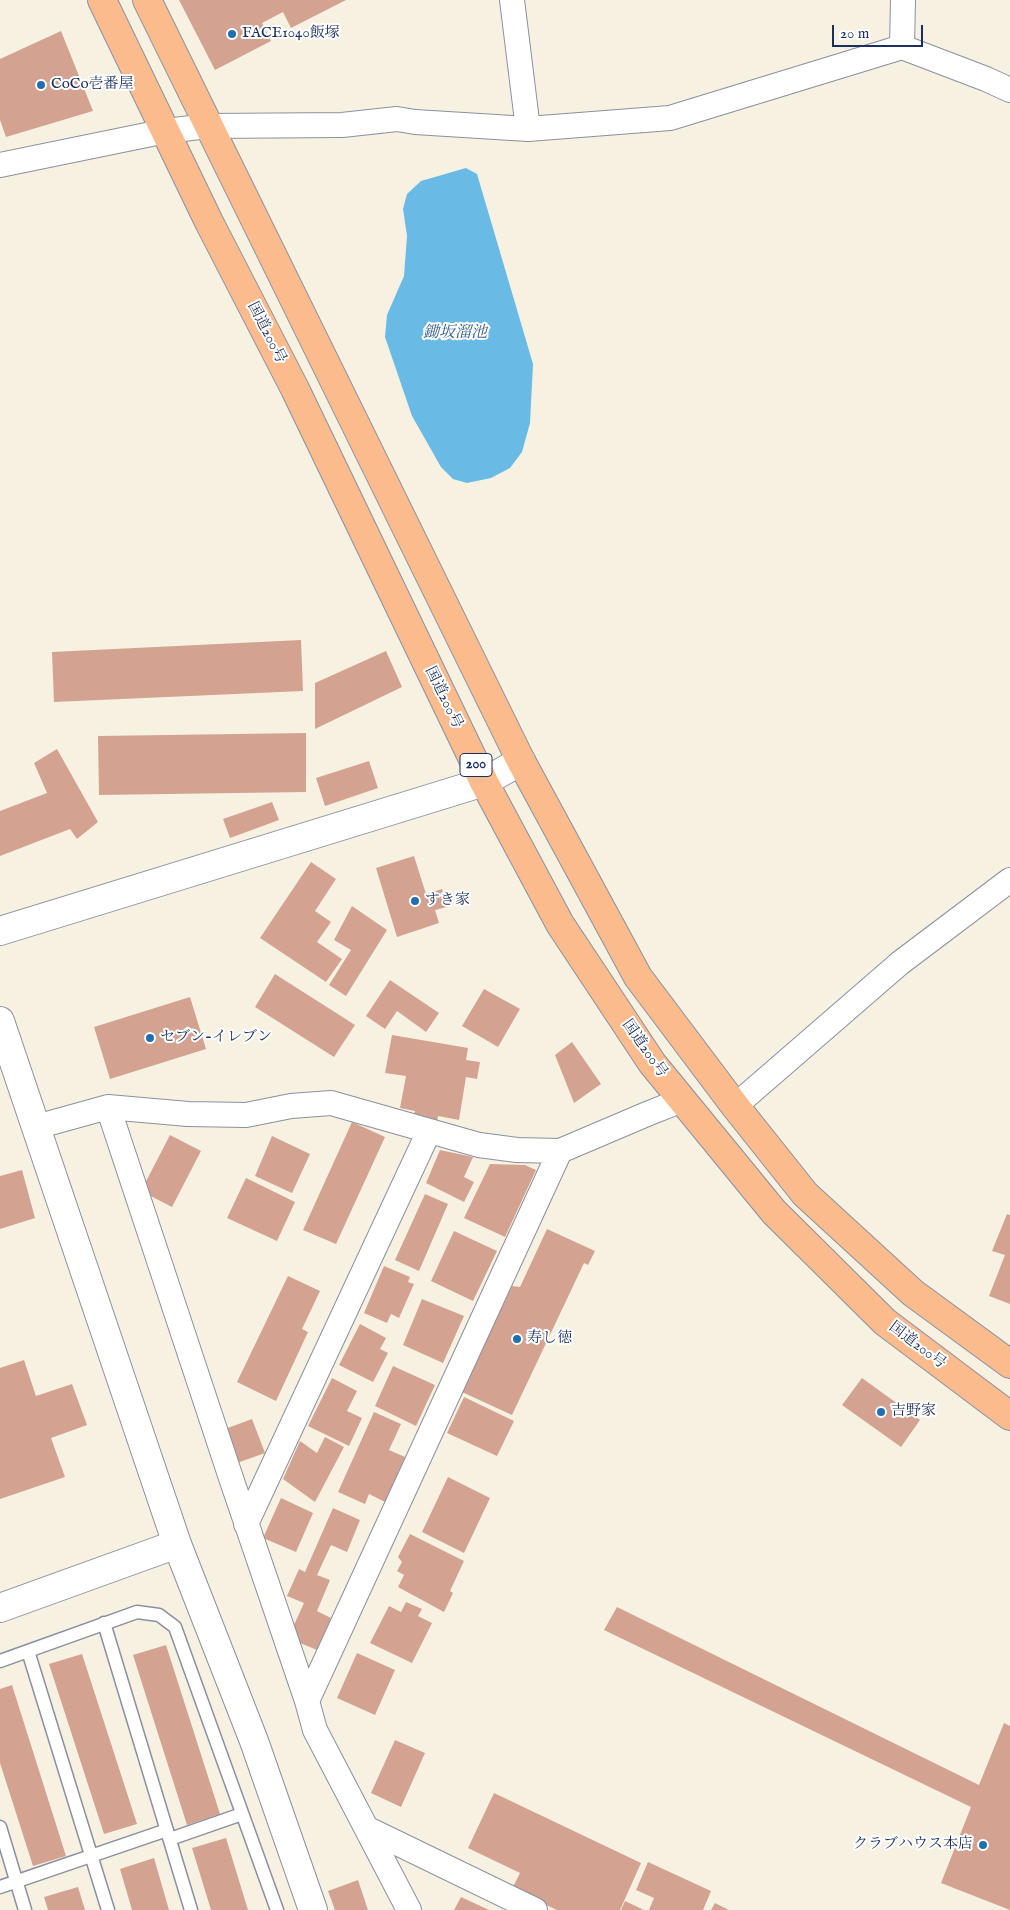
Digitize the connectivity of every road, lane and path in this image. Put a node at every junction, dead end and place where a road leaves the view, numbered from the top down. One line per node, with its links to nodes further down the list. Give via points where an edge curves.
1 (102, 0): 9 (highway, 国道200号 / 200)
2 (147, 0): 7 (highway)
3 (512, 0): 8 (street)
4 (903, 0): 5 (street)
5 (902, 47): 6 (street); 8 (street, via 670,118)
6 (1010, 90)
7 (208, 126): 8 (street, via 342,125 397,119); 9 (street); 11 (highway)
8 (528, 129)
9 (166, 131): 10 (street); 12 (highway, 国道200号 / 200, via 295,389)
10 (0, 165)
11 (521, 761): 12 (street); 17 (highway, via 638,977)
12 (484, 782): 14 (street); 16 (highway, 国道200号 / 200, via 560,924 652,1063)
13 (1010, 880): 17 (street, via 900,963)
14 (0, 931)
15 (0, 1021): 19 (street)
16 (682, 1100): 21 (street); 23 (highway, 国道200号 / 200, via 774,1212 885,1322)
17 (735, 1106): 22 (highway, via 806,1194 914,1293)
18 (108, 1107): 19 (street); 20 (street, via 246,1115 331,1103); 24 (street)
19 (36, 1127): 25 (street)
20 (429, 1131): 21 (street, via 479,1145); 24 (street)
21 (560, 1151): 30 (street)
22 (1010, 1364)
23 (1010, 1416)
24 (246, 1524): 30 (street)
25 (177, 1544): 26 (street); 42 (street, via 254,1741)
26 (0, 1608)
27 (104, 1623): 28 (lane); 31 (lane, via 137,1612 159,1615 176,1627); 34 (lane)
28 (28, 1651): 29 (lane); 35 (lane)
29 (0, 1661)
30 (307, 1701): 33 (street, via 315,1730)
31 (242, 1814): 34 (lane); 41 (lane)
32 (0, 1827): 36 (lane)
33 (368, 1828): 43 (street); 44 (street)
34 (168, 1834): 35 (lane); 40 (lane)
35 (91, 1856): 36 (lane); 39 (lane)
36 (16, 1881): 37 (lane); 38 (lane)
37 (0, 1887)
38 (25, 1910)
39 (108, 1910)
40 (192, 1910)
41 (277, 1910)
42 (313, 1910)
43 (409, 1910)
44 (536, 1910)

